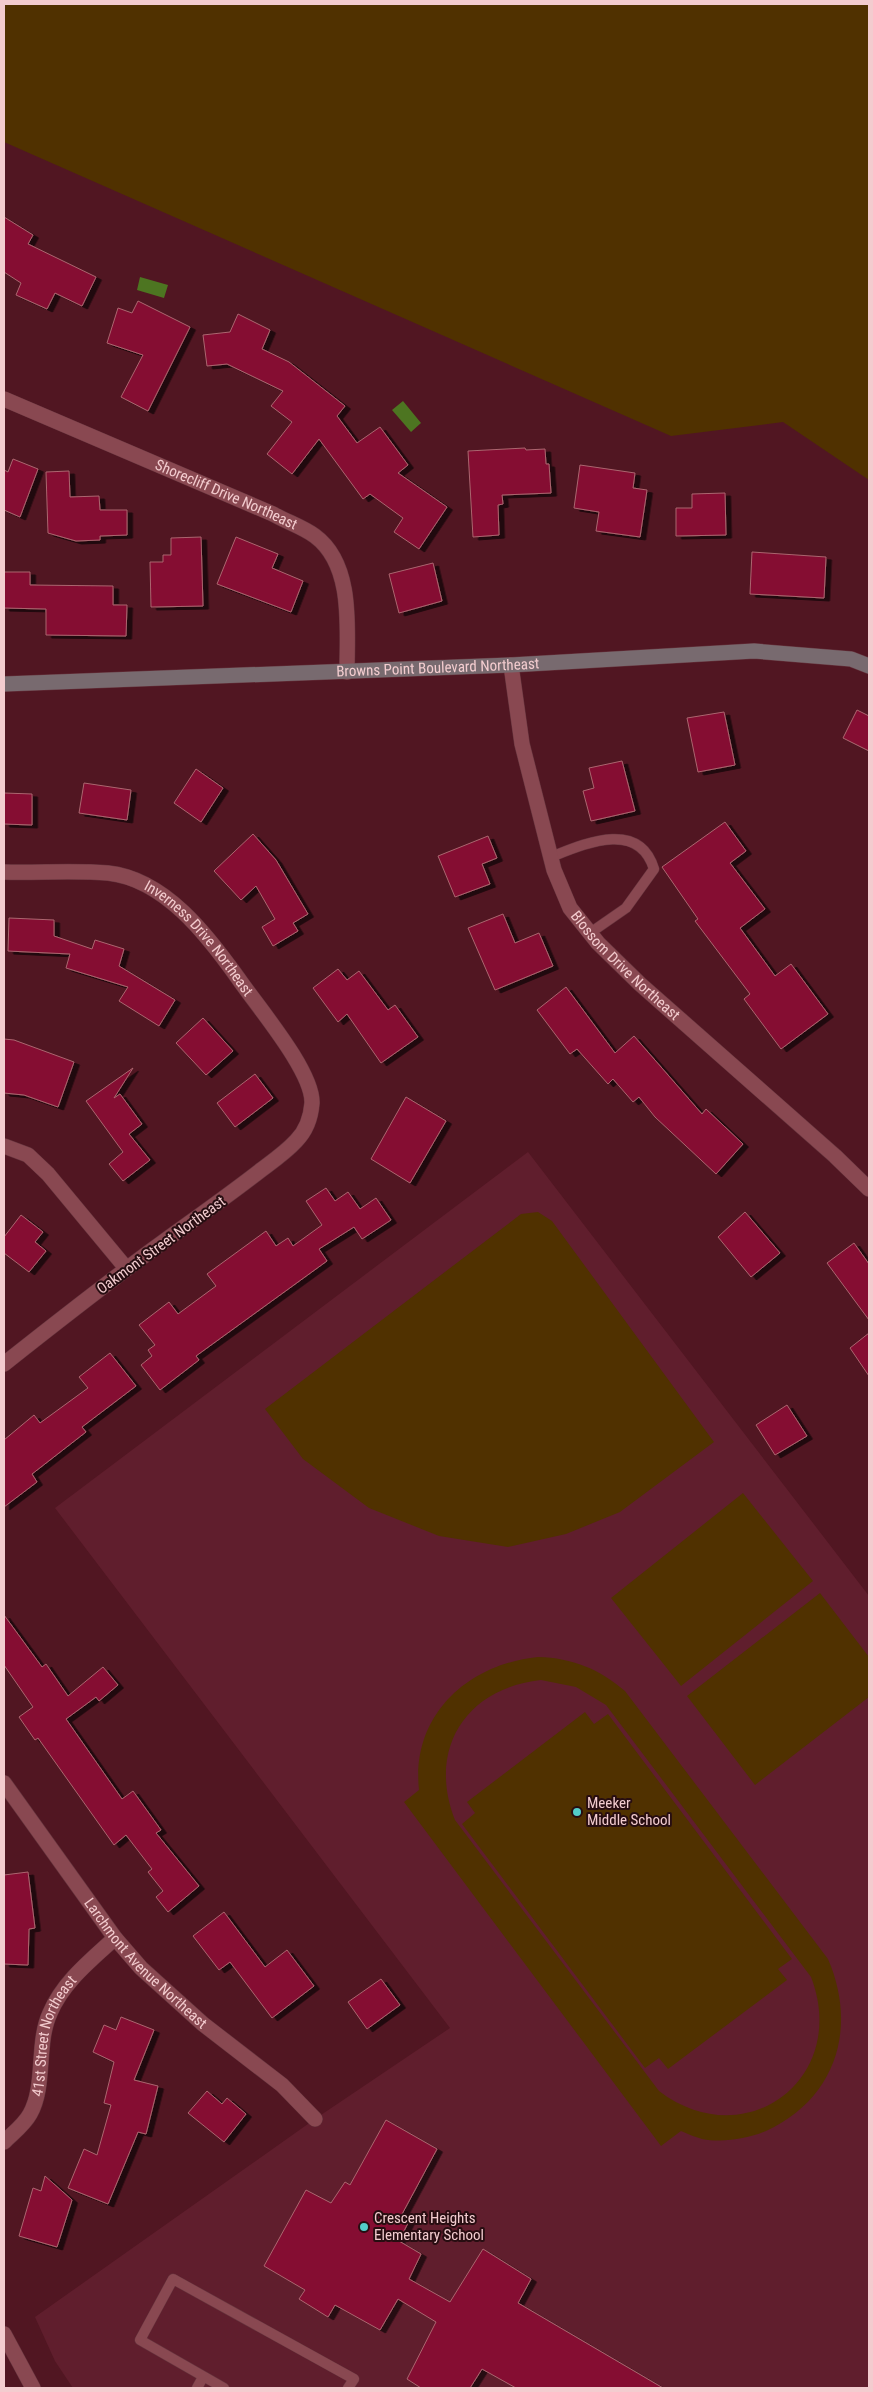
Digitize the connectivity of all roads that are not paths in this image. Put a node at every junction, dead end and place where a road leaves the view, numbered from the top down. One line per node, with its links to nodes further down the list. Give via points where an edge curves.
1 (4, 399): 4 (street, Shorecliff Drive Northeast, via 273,514 316,537 335,563 346,591)
2 (511, 665): 3 (street, Browns Point Boulevard Northeast, via 754,651 842,658); 4 (street, Browns Point Boulevard Northeast); 6 (street, Blossom Drive Northeast, via 522,744)
3 (869, 666)
4 (347, 672): 5 (street, Browns Point Boulevard Northeast)
5 (4, 684)
6 (551, 857): 8 (street, Blossom Drive Northeast, via 562,893); 8 (lane, via 578,846 615,838 638,845 651,859 654,869 626,908)
7 (4, 872): 9 (street, Inverness Drive Northeast, via 110,874 142,883 170,902 202,932 228,964 306,1077 311,1088)
8 (590, 933): 11 (street, Blossom Drive Northeast, via 640,984 835,1156)
9 (309, 1118): 12 (street, Oakmont Street Northeast, via 298,1139 284,1152 238,1189)
10 (4, 1146): 12 (street, via 28,1155 48,1174)
11 (869, 1190)
12 (126, 1268): 13 (street, Oakmont Street Northeast)
13 (4, 1364)
14 (4, 1783): 15 (street, Larchmont Avenue Northeast)
15 (115, 1938): 16 (street, Larchmont Avenue Northeast, via 171,1996 282,2084); 17 (street, 41st Street Northeast, via 80,1969 53,2006 45,2030 34,2104 20,2127)
16 (315, 2119)
17 (4, 2142)
18 (4, 2334): 20 (street)
19 (204, 2377): 21 (lane); 22 (lane); 23 (lane, via 140,2340 173,2278 354,2379)
20 (33, 2388)
21 (197, 2388)
22 (224, 2388)
23 (348, 2388)

